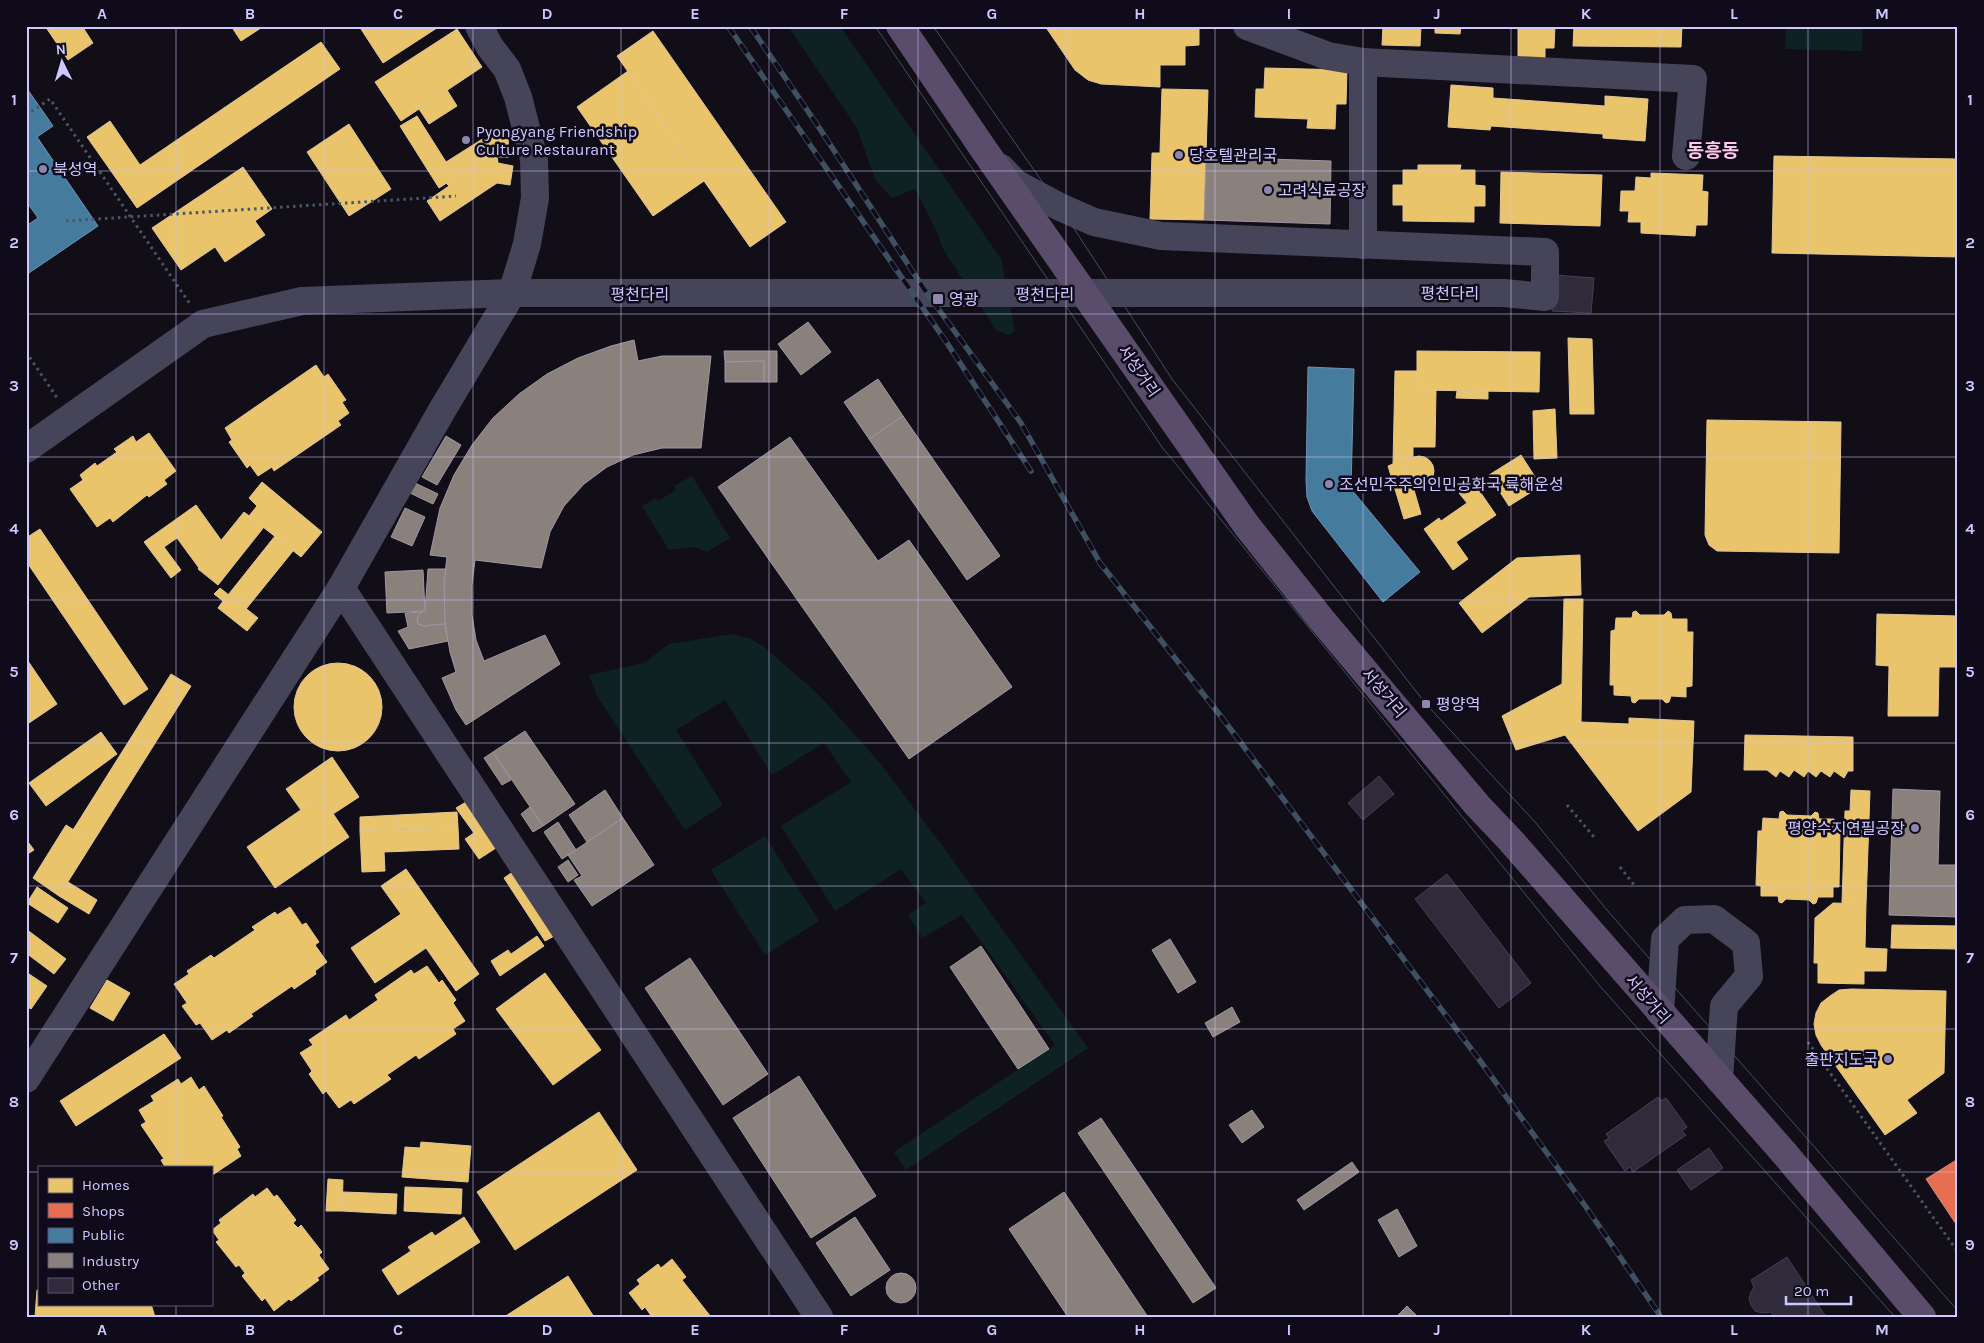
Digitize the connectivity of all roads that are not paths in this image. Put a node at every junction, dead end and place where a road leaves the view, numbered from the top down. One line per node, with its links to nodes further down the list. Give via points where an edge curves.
1 (479, 26): 8 (street, via 507,69 534,159 535,198 527,244)
2 (900, 26): 5 (main road, 서성거리)
3 (1247, 26): 4 (street, via 1328,56)
4 (1363, 62): 6 (street, via 1693,79); 7 (street)
5 (982, 147): 7 (street, via 1014,183 1094,222 1160,236); 11 (main road, 서성거리, via 1247,526 1477,805)
6 (1686, 156)
7 (1363, 245): 8 (street, 평천다리, via 1545,252 1545,297 1504,294)
8 (512, 293): 9 (street, 평천다리, via 302,301 203,324); 10 (street)
9 (26, 449)
10 (341, 588): 12 (street); 14 (street)
11 (1660, 1012): 13 (main road, 서성거리); 13 (street, via 1665,939 1685,920 1714,919 1746,943 1749,976 1724,1006)
12 (26, 1079)
13 (1720, 1079): 15 (main road, 서성거리)
14 (819, 1317)
15 (1922, 1317)

